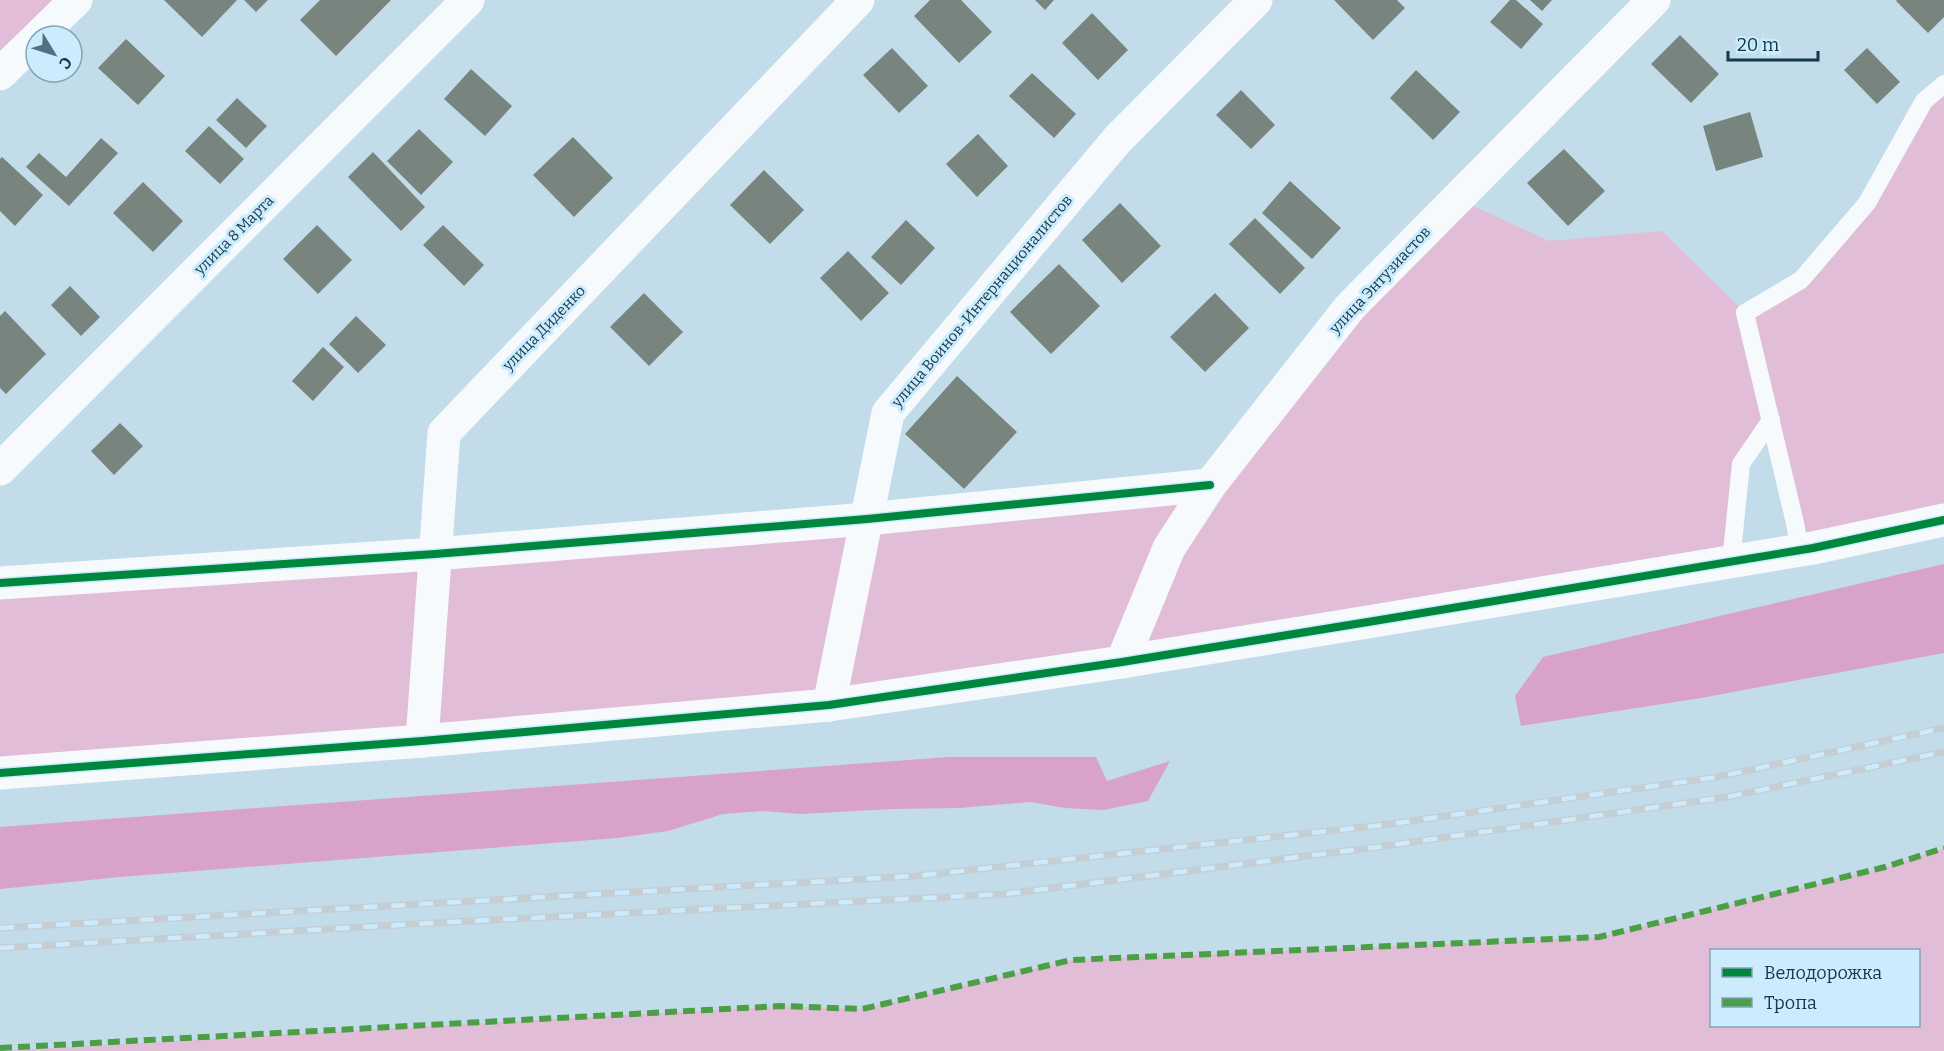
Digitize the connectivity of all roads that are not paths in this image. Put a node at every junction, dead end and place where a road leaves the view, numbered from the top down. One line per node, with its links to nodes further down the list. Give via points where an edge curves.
1 (76, 0): 6 (street)
2 (468, 0): 11 (street, улица 8 Марта)
3 (858, 0): 16 (street, улица Диденко, via 444,433)
4 (1256, 0): 13 (street, улица Воинов-Интернационалистов, via 1117,140 888,413)
5 (1654, 0): 12 (street, улица Энтузиастов, via 1350,307)
6 (52, 24)
7 (24, 51): 8 (street)
8 (0, 74)
9 (1944, 84): 10 (lane, via 1924,101 1867,203 1801,280 1745,314)
10 (1771, 420): 15 (lane); 17 (lane, via 1741,464)
11 (0, 469)
12 (1210, 485): 13 (street); 19 (street, улица Энтузиастов, via 1169,548)
13 (867, 519): 16 (street); 20 (street, улица Воинов-Интернационалистов)
14 (1944, 520): 15 (street)
15 (1800, 550): 17 (street)
16 (435, 554): 18 (street); 21 (street, улица Диденко)
17 (1731, 562): 19 (street)
18 (0, 583)
19 (1122, 662): 20 (street)
20 (830, 705): 21 (street)
21 (422, 741): 22 (street)
22 (0, 773)

